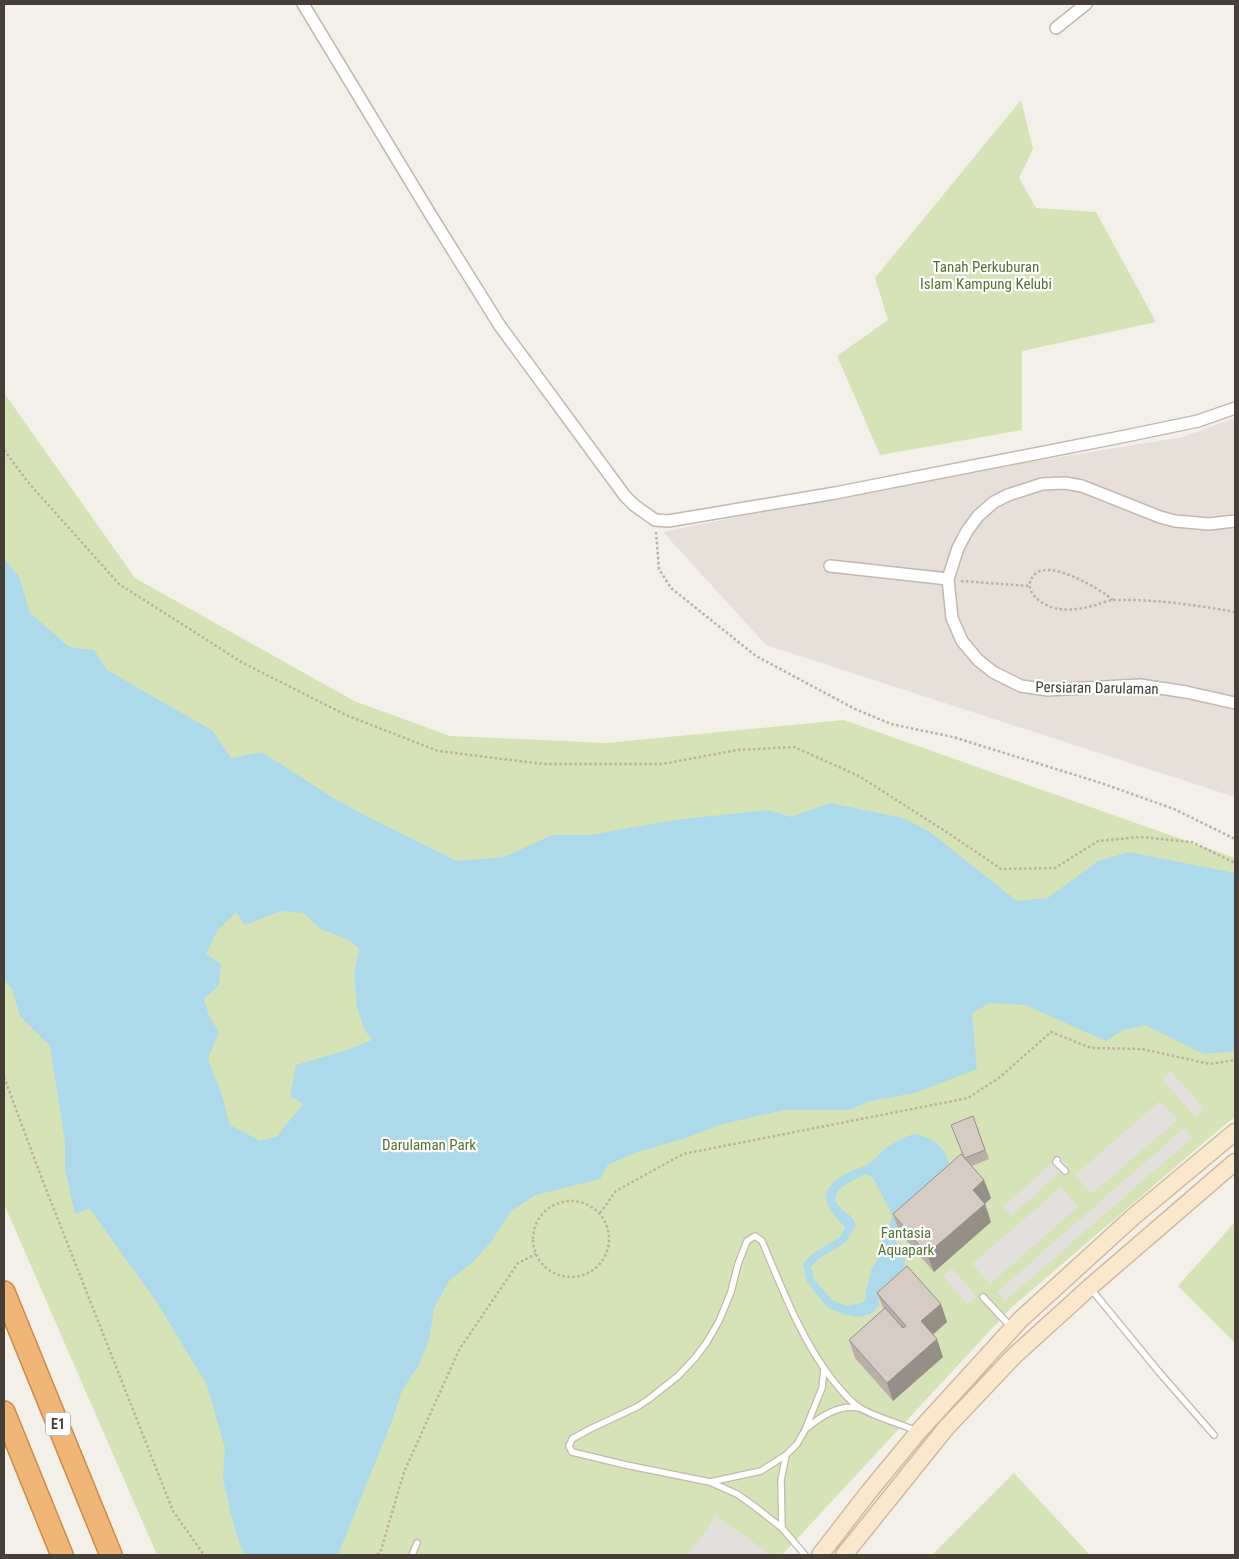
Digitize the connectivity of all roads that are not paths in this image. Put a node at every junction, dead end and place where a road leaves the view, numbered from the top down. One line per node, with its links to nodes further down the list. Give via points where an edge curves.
1 (303, 4): 4 (street, via 500,326 625,496 655,520 668,521 835,493 1198,421)
2 (1086, 4): 3 (street)
3 (1056, 28)
4 (1235, 408)
5 (1235, 521): 7 (street, Persiaran Darulaman, via 1209,524 1175,521 1082,486 1042,484 1008,494 978,516 958,548)
6 (830, 566): 7 (street)
7 (948, 579): 8 (street, Persiaran Darulaman, via 952,618 962,641 993,672 1021,686 1048,690 1140,686 1186,692)
8 (1235, 704)
9 (1235, 1132): 16 (street, via 1133,1216)
10 (1057, 1160): 12 (lane)
11 (1235, 1162): 13 (street)
12 (1065, 1171)
13 (1090, 1287): 22 (lane); 32 (street, via 1014,1356 946,1428)
14 (4, 1292): 28 (highway, E1)
15 (983, 1298): 16 (lane)
16 (1012, 1328): 21 (street)
17 (824, 1369): 18 (lane, via 848,1398); 20 (lane, via 822,1388); 24 (lane, via 790,1308 762,1241 755,1236 747,1241 719,1321 695,1358 649,1399 590,1429 572,1440 569,1446 572,1452)
18 (861, 1408): 20 (lane, via 836,1410); 21 (lane)
19 (4, 1412): 27 (highway)
20 (805, 1430): 23 (lane)
21 (920, 1431): 31 (street)
22 (1214, 1435)
23 (786, 1455): 24 (lane, via 760,1471); 25 (lane, via 781,1480)
24 (710, 1482): 25 (lane, via 737,1494)
25 (782, 1528): 30 (lane)
26 (417, 1543): 29 (lane)
27 (62, 1555)
28 (111, 1555)
29 (412, 1555)
30 (805, 1555)
31 (820, 1555)
32 (844, 1555)

